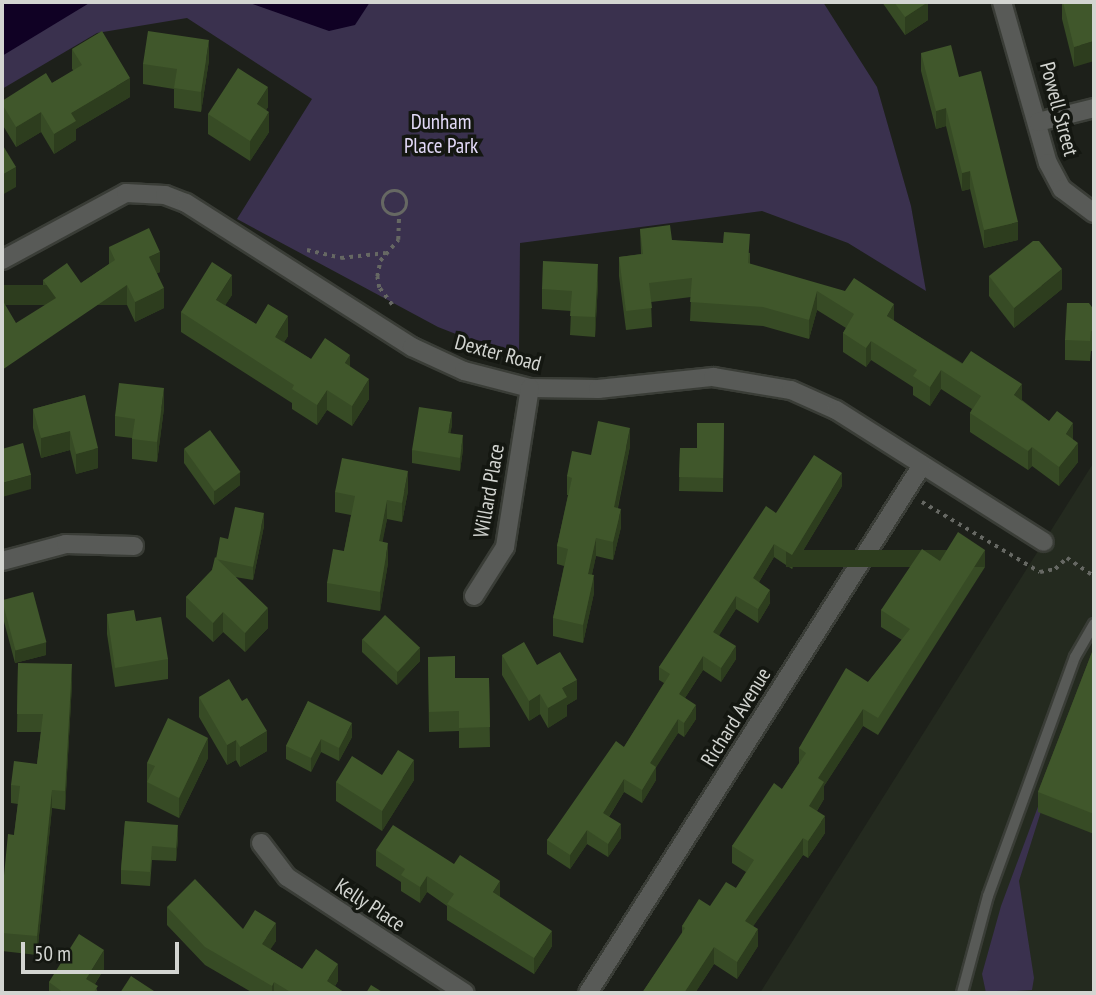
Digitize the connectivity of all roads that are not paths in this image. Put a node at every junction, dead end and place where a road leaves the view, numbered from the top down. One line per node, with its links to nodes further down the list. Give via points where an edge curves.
1 (1002, 2): 3 (street, Powell Street)
2 (1094, 108): 3 (street)
3 (1038, 122): 4 (street, Powell Street, via 1048,163 1062,190)
4 (1094, 213)
5 (2, 260): 6 (street, Dexter Road, via 126,193 165,195 186,203 412,346 464,370)
6 (530, 388): 7 (street, Dexter Road, via 598,389 713,377 764,383 836,410); 11 (street, Willard Place, via 505,547)
7 (922, 465): 8 (street, Dexter Road); 15 (street, Richard Avenue)
8 (1044, 542)
9 (134, 546): 10 (street, via 66,544)
10 (2, 561)
11 (474, 596)
12 (1094, 624): 16 (lane, via 1075,657 988,896)
13 (261, 843): 14 (street, Kelly Place, via 287,877)
14 (465, 993)
15 (588, 993)
16 (962, 993)

